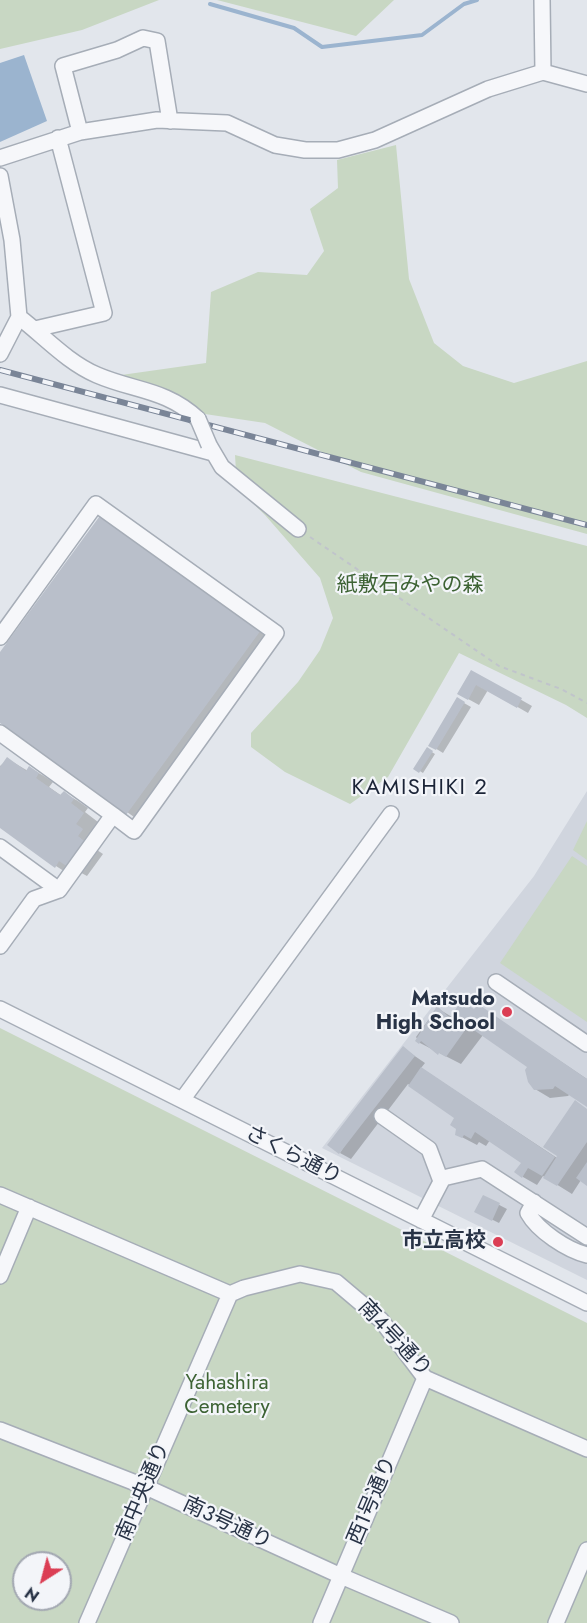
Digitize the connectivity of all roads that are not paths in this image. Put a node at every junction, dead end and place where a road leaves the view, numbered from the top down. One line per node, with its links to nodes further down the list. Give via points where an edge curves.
1 (542, 0): 2 (street)
2 (543, 72): 3 (street); 4 (street, via 488,89 375,140 338,150 275,145 227,123)
3 (587, 84)
4 (170, 120): 5 (street); 5 (street, via 157,41 143,38 63,66)
5 (81, 132): 6 (street)
6 (58, 138): 7 (street); 11 (street, via 104,313)
7 (0, 158)
8 (0, 176): 9 (street)
9 (6, 242): 10 (street)
10 (19, 317): 11 (street); 12 (street)
11 (35, 329): 14 (street, bridge, via 58,351 97,375 177,401 198,419)
12 (0, 354)
13 (0, 395): 14 (street)
14 (211, 449): 15 (street, via 222,467 247,490)
15 (298, 529)
16 (0, 637): 19 (street, via 96,504 276,633 134,831)
17 (0, 733): 19 (street)
18 (391, 814): 26 (street)
19 (113, 815): 21 (street)
20 (0, 847): 21 (street)
21 (59, 890): 22 (street, via 34,899)
22 (0, 946)
23 (496, 982): 25 (street)
24 (0, 1009): 26 (street, さくら通り)
25 (587, 1044)
26 (182, 1100): 32 (street, さくら通り)
27 (382, 1116): 28 (street, via 429,1149)
28 (441, 1181): 30 (street, via 456,1173 482,1169); 32 (street)
29 (0, 1195): 31 (street)
30 (534, 1202): 33 (street); 34 (street, via 528,1213 534,1223 576,1252)
31 (29, 1207): 35 (street); 36 (street)
32 (421, 1220): 37 (street, さくら通り)
33 (587, 1236)
34 (587, 1255)
35 (0, 1276)
36 (230, 1294): 38 (street, 南4号通り, via 300,1274 336,1282 381,1320); 41 (street, 南中央通り)
37 (585, 1299)
38 (425, 1378): 40 (street, 南4号通り); 43 (street, 西1号通り)
39 (0, 1430): 41 (street, 南3号通り)
40 (587, 1449)
41 (146, 1488): 43 (street, 南3号通り); 44 (street, 南中央通り)
42 (587, 1550): 47 (street)
43 (341, 1576): 45 (street, 西1号通り); 46 (street, 南3号通り)
44 (87, 1623)
45 (321, 1623)
46 (451, 1623)
47 (556, 1623)

